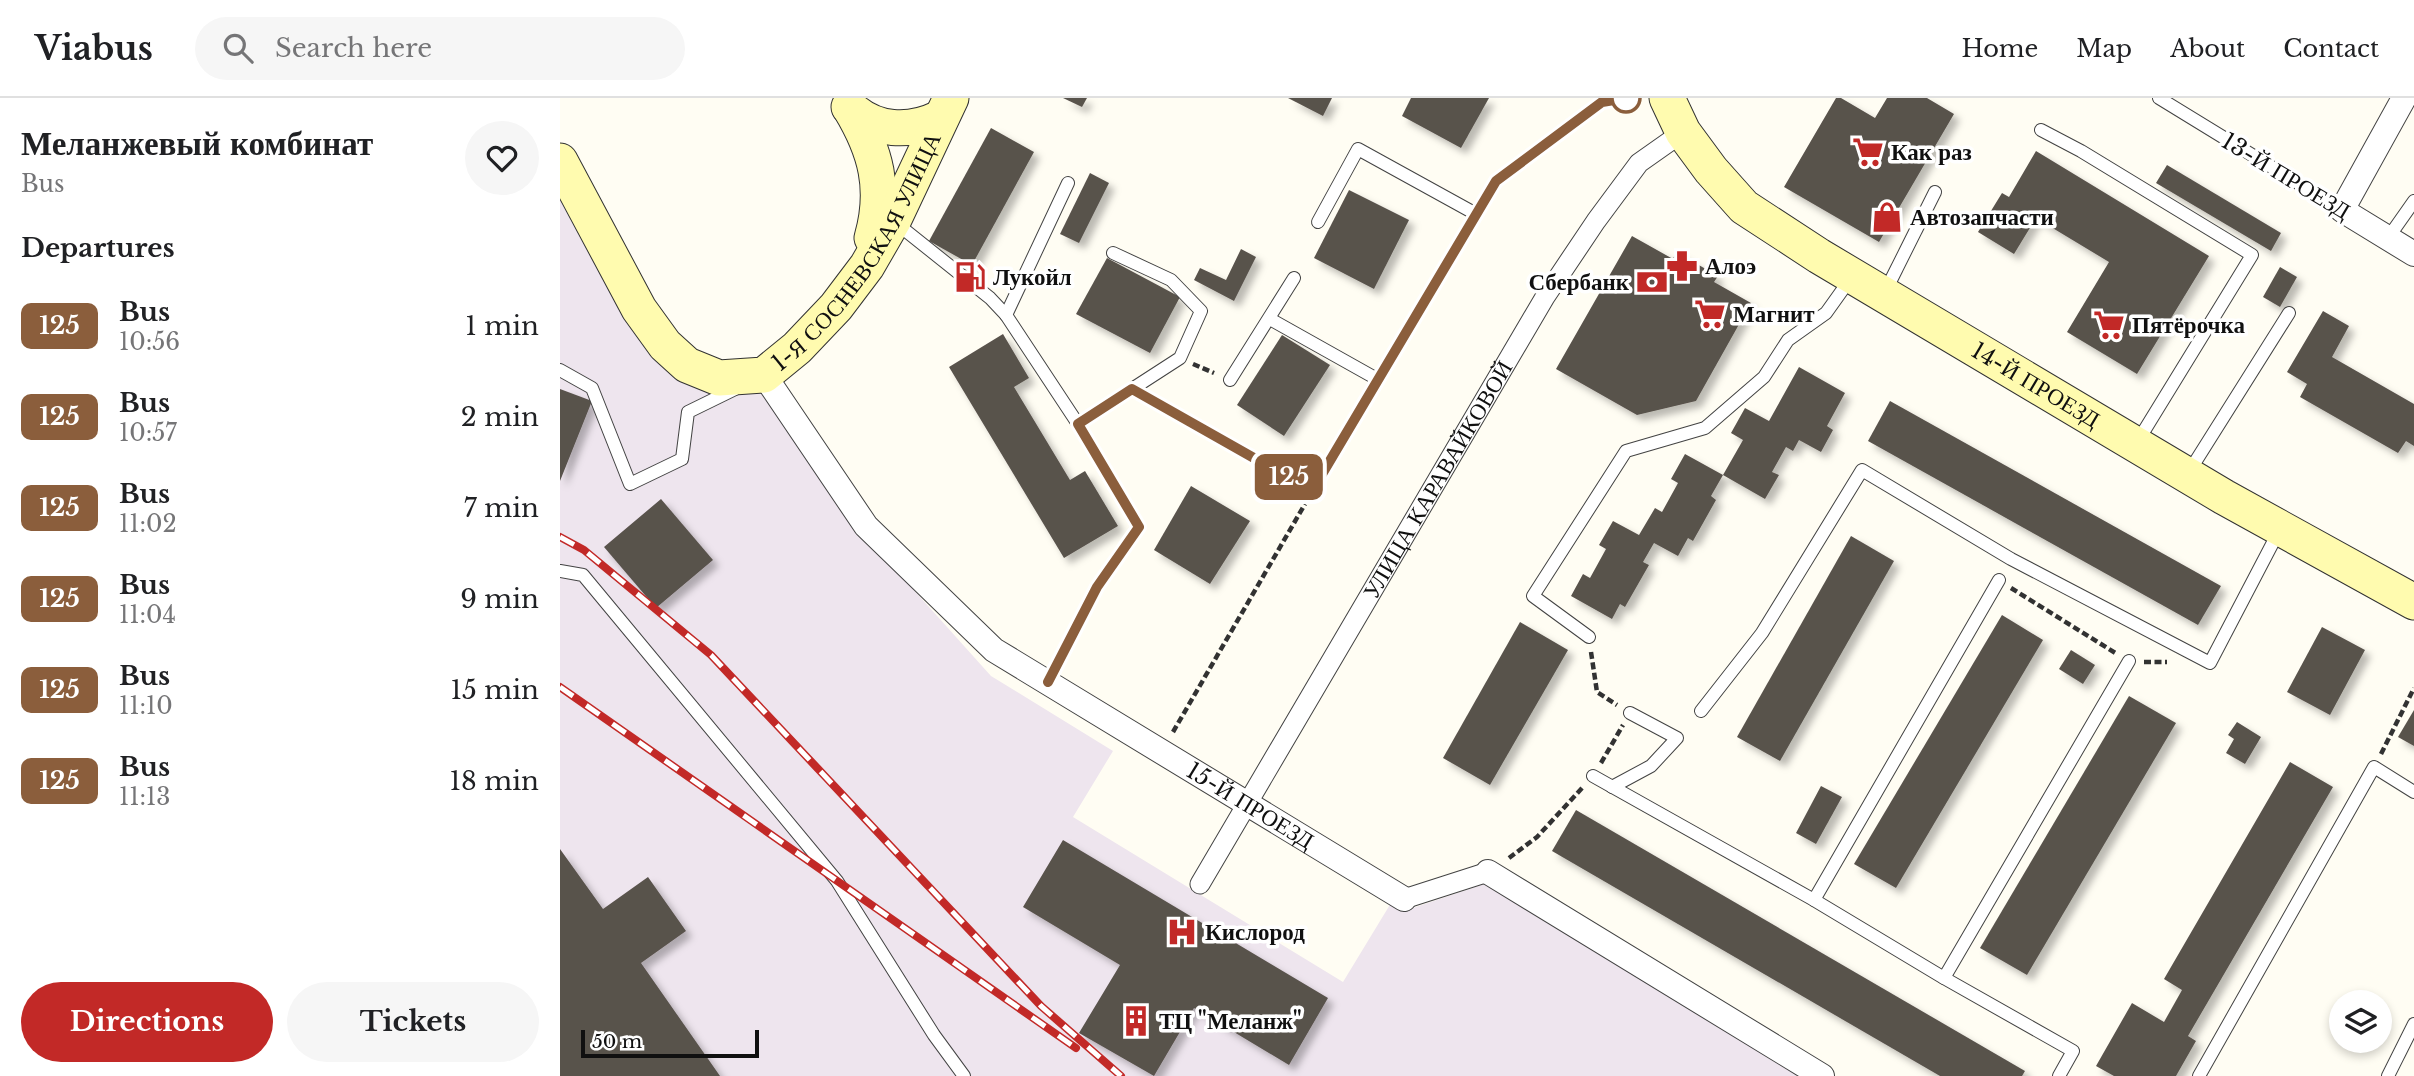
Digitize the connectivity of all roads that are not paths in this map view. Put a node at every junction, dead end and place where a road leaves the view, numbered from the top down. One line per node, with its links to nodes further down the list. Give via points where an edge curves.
1 (1626, 98): 14 (lane, via 1602,102 1496,181)
2 (1667, 98): 8 (main road)
3 (2159, 98): 13 (lane, 13-Й ПРОЕЗД)
4 (2404, 98): 13 (street)
5 (847, 103): 6 (main road, via 861,117 887,128 914,128); 21 (main road, via 873,151 879,196 875,228)
6 (945, 108): 15 (main road, 1-Я СОСНЕВСКАЯ УЛИЦА)
7 (2041, 130): 33 (lane, via 2252,255)
8 (1684, 132): 20 (main road, 14-Й ПРОЕЗД, via 1744,207); 47 (street, УЛИЦА КАРАВАЙКОВОЙ, via 1639,163 1545,297)
9 (560, 161): 28 (main road, 1-Я СОСНЕВСКАЯ УЛИЦА, via 639,309 665,345 687,365 719,378)
10 (1068, 183): 25 (lane)
11 (1935, 192): 23 (lane)
12 (2414, 201): 17 (lane)
13 (2342, 210): 17 (street, 13-Й ПРОЕЗД)
14 (1476, 214): 16 (lane, via 1358,149); 29 (lane)
15 (893, 221): 21 (main road, 1-Я СОСНЕВСКАЯ УЛИЦА); 25 (lane)
16 (1318, 222)
17 (2388, 238): 19 (street, 13-Й ПРОЕЗД)
18 (1114, 253): 31 (lane, via 1171,280 1201,311 1180,358)
19 (2414, 254)
20 (1852, 276): 23 (main road, 14-Й ПРОЕЗД); 39 (lane, via 1826,313 1788,340 1764,377 1705,428 1626,451 1533,596)
21 (856, 278): 28 (main road, 1-Я СОСНЕВСКАЯ УЛИЦА, via 836,307)
22 (1294, 278): 26 (lane)
23 (1884, 294): 33 (main road, 14-Й ПРОЕЗД)
24 (2289, 313): 34 (lane)
25 (1006, 314): 32 (lane)
26 (1270, 319): 29 (lane); 30 (lane)
27 (560, 370): 28 (lane, via 592,388 630,484 682,459 688,412)
28 (764, 375): 41 (street, 15-Й ПРОЕЗД, via 866,526 994,650)
29 (1377, 379): 31 (lane, via 1312,491)
30 (1230, 380)
31 (1132, 389): 32 (lane)
32 (1078, 424): 41 (lane, via 1139,527 1097,587)
33 (2136, 444): 34 (main road, 14-Й ПРОЕЗД)
34 (2187, 475): 35 (main road, 14-Й ПРОЕЗД)
35 (2280, 528): 38 (main road, 14-Й ПРОЕЗД); 42 (lane, via 2210,663 2011,559 1862,470 1762,633)
36 (560, 571): 54 (lane, via 583,575 837,881)
37 (1999, 580): 51 (lane)
38 (2412, 604)
39 (1588, 637)
40 (2129, 662): 52 (lane)
41 (1048, 682): 47 (street, 15-Й ПРОЕЗД)
42 (1702, 711)
43 (1630, 713): 45 (lane, via 1677,738 1651,766)
44 (1593, 776): 45 (lane)
45 (1612, 786): 51 (lane)
46 (2414, 792): 57 (lane, via 2374,767)
47 (1247, 803): 49 (street, УЛИЦА КАРАВАЙКОВОЙ); 50 (street, 15-Й ПРОЕЗД)
48 (1488, 872): 50 (street, 15-Й ПРОЕЗД); 55 (street)
49 (1200, 884)
50 (1404, 899)
51 (1814, 900): 52 (lane)
52 (1944, 978): 56 (lane, via 2073,1051)
53 (2414, 1024): 58 (lane)
54 (964, 1076)
55 (1822, 1076)
56 (2059, 1076)
57 (2199, 1076)
58 (2388, 1076)

